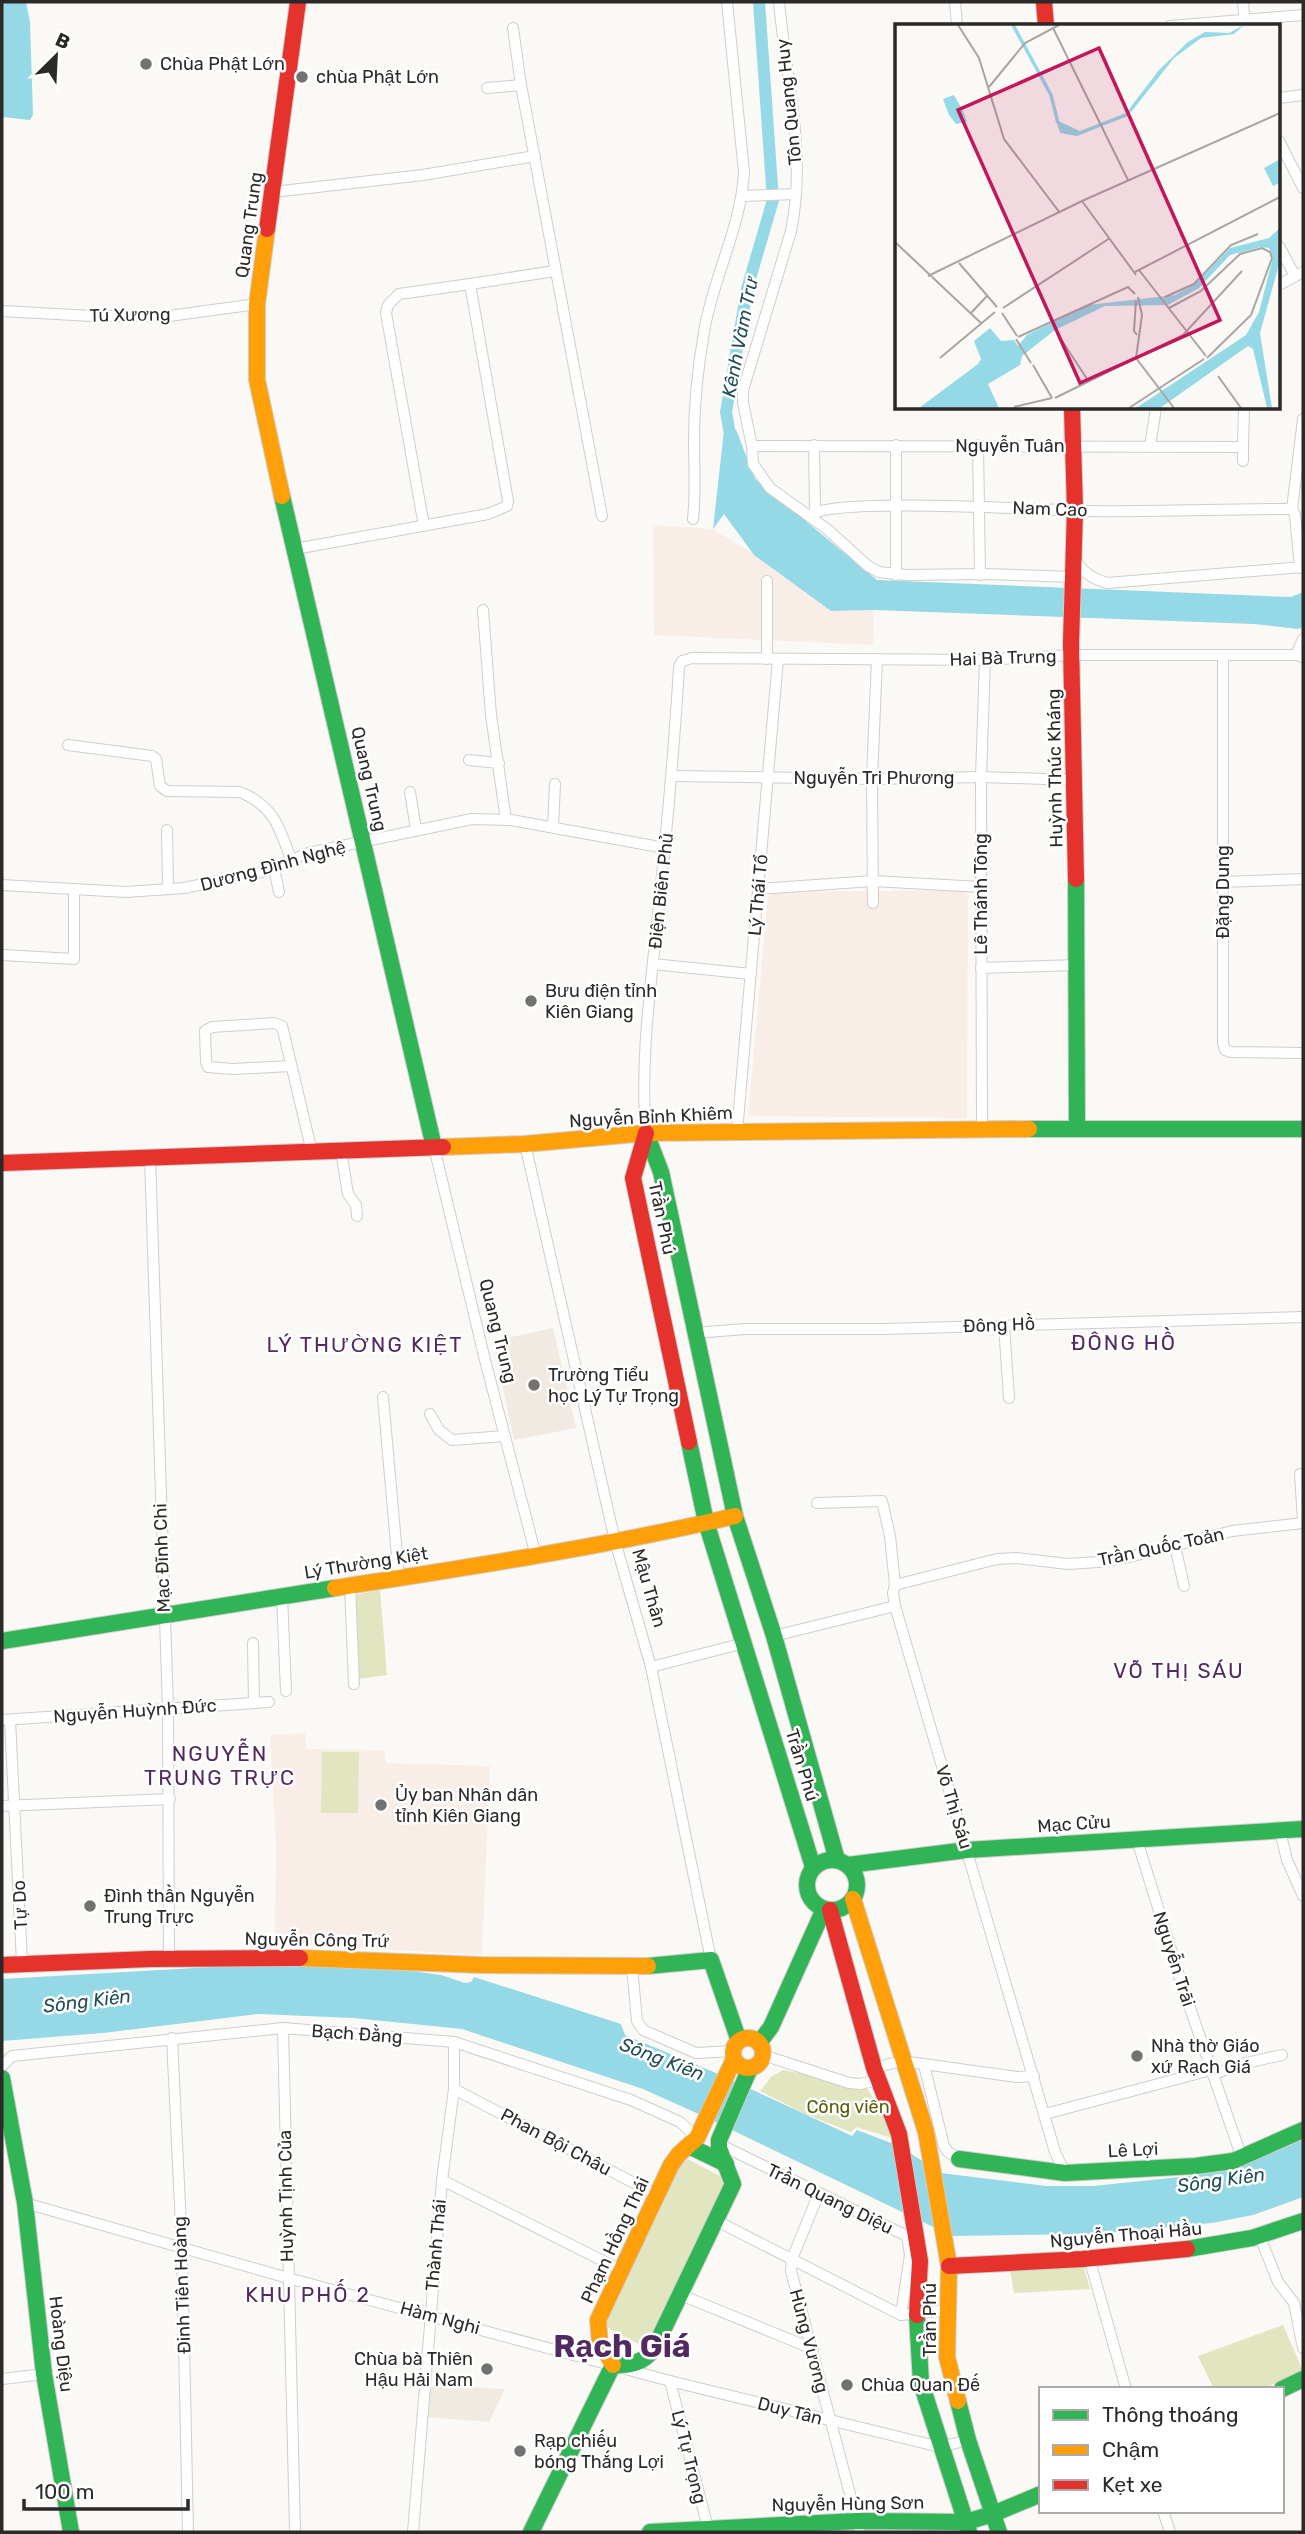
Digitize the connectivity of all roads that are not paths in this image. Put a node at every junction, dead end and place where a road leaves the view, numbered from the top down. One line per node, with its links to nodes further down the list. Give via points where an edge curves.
1 (298, 2): 20 (main road, Quang Trung)
2 (727, 2): 22 (street)
3 (779, 2): 21 (street, Tôn Quang Huy, via 796,129)
4 (955, 2): 9 (street)
5 (1044, 2): 10 (main road)
6 (1243, 2): 8 (street)
7 (1303, 15): 8 (street)
8 (1245, 23): 11 (street)
9 (957, 24)
10 (1046, 24)
11 (1220, 24)
12 (513, 28): 13 (street)
13 (521, 85): 14 (street); 18 (street)
14 (487, 88)
15 (1303, 95): 16 (street)
16 (1280, 99)
17 (1280, 143): 19 (street)
18 (534, 156): 20 (street, via 423,175); 24 (street)
19 (1303, 188)
20 (273, 192): 28 (main road, Quang Trung)
21 (796, 194): 22 (street); 37 (street, Tôn Quang Huy, via 791,231 743,390 744,414)
22 (743, 196): 48 (street, via 704,329)
23 (1280, 247): 25 (street)
24 (555, 271): 26 (street); 47 (street)
25 (1299, 274): 27 (street)
26 (470, 284): 49 (street, via 508,501 502,510); 49 (street, via 399,294 386,313)
27 (1280, 284)
28 (257, 304): 29 (street, Tú Xương, via 169,316); 50 (main road, Quang Trung, via 257,380)
29 (2, 311)
30 (1072, 410): 38 (main road, Huỳnh Thúc Kháng)
31 (1156, 410): 39 (street)
32 (1244, 410): 40 (street)
33 (1303, 419): 44 (street)
34 (814, 445): 35 (street, Nguyễn Tuân); 37 (street, Nguyễn Tuân); 46 (street)
35 (896, 445): 36 (street, Nguyễn Tuân); 42 (street)
36 (978, 445): 38 (street, Nguyễn Tuân); 43 (street)
37 (757, 446): 46 (street, Tôn Quang Huy, via 753,464 764,481)
38 (1074, 446): 39 (street, Nguyễn Tuân); 45 (main road, Huỳnh Thúc Kháng)
39 (1150, 446): 40 (street, Nguyễn Tuân)
40 (1243, 447): 41 (street)
41 (1242, 461)
42 (896, 507): 43 (street, Nam Cao); 46 (street, Nam Cao); 53 (street)
43 (980, 507): 45 (street, Nam Cao); 54 (street)
44 (1292, 509): 45 (street, Nam Cao); 52 (street)
45 (1075, 510): 51 (main road, Huỳnh Thúc Kháng)
46 (812, 513): 53 (street, Tôn Quang Huy, via 873,570)
47 (602, 516)
48 (693, 519)
49 (424, 526): 50 (street)
50 (295, 549): 80 (main road, Quang Trung)
51 (1074, 558): 52 (street, via 1084,573 1107,583); 56 (main road, Huỳnh Thúc Kháng)
52 (1302, 568)
53 (896, 575): 54 (street)
54 (980, 575): 56 (street)
55 (767, 581): 63 (street, Lý Thái Tổ)
56 (1073, 582): 59 (main road, Huỳnh Thúc Kháng)
57 (483, 610): 68 (street)
58 (1303, 639): 61 (street, Hai Bà Trưng)
59 (1072, 649): 60 (street, Hai Bà Trưng); 65 (street, Hai Bà Trưng); 73 (main road, Huỳnh Thúc Kháng)
60 (1223, 656): 61 (street, Hai Bà Trưng); 86 (street, Đặng Dung)
61 (1299, 656)
62 (692, 658): 63 (street, Hai Bà Trưng); 69 (street, Điện Biên Phủ, via 679,667)
63 (773, 659): 64 (street, Hai Bà Trưng); 70 (street, Lý Thái Tổ)
64 (877, 659): 65 (street, Hai Bà Trưng); 72 (street)
65 (985, 660): 71 (street, Lê Thánh Tông)
66 (68, 745): 82 (street, via 152,756 160,786 167,791 248,795 271,812)
67 (470, 760): 68 (street)
68 (499, 763): 76 (street)
69 (673, 776): 70 (street, Nguyễn Tri Phương); 81 (street, Điện Biên Phủ)
70 (767, 777): 72 (street, Nguyễn Tri Phương); 91 (street, Lý Thái Tổ)
71 (981, 777): 72 (street, Nguyễn Tri Phương); 73 (street, Nguyễn Tri Phương); 88 (street, Lê Thánh Tông)
72 (872, 779): 85 (street)
73 (1076, 780): 96 (main road, Huỳnh Thúc Kháng)
74 (555, 784): 77 (street)
75 (410, 792): 78 (street)
76 (506, 820): 77 (street, Dương Đình Nghệ); 78 (street, Dương Đình Nghệ, via 472,819)
77 (553, 827): 81 (street, Dương Đình Nghệ)
78 (416, 829): 80 (street, Dương Đình Nghệ)
79 (167, 830): 90 (street)
80 (364, 840): 82 (street, Dương Đình Nghệ); 107 (main road, Quang Trung)
81 (665, 848): 95 (street, Điện Biên Phủ)
82 (291, 859): 83 (street, Dương Đình Nghệ)
83 (274, 867): 90 (street, Dương Đình Nghệ, via 217,883); 92 (street)
84 (1303, 879): 86 (street)
85 (873, 881): 88 (street); 91 (street); 93 (street)
86 (1222, 882): 99 (street, Đặng Dung, via 1225,1050)
87 (2, 885): 89 (street, Dương Đình Nghệ)
88 (981, 887): 97 (street, Lê Thánh Tông)
89 (74, 889): 90 (street, Dương Đình Nghệ); 94 (street, via 74,959)
90 (168, 889)
91 (759, 889): 98 (street, Lý Thái Tổ)
92 (279, 892)
93 (873, 904)
94 (2, 955)
95 (653, 964): 98 (street); 105 (street, Điện Biên Phủ, via 643,1100)
96 (1076, 965): 97 (street); 101 (main road, Huỳnh Thúc Kháng)
97 (981, 968): 102 (street, Lê Thánh Tông)
98 (751, 974): 104 (street, Lý Thái Tổ)
99 (1303, 1053)
100 (291, 1066): 100 (street, via 279,1024 205,1031 208,1067); 109 (street)
101 (1077, 1128): 102 (main road, Nguyễn Bỉnh Khiêm); 103 (main road, Nguyễn Bỉnh Khiêm)
102 (982, 1129): 104 (main road, Nguyễn Bỉnh Khiêm)
103 (1303, 1129)
104 (737, 1132): 105 (main road, Nguyễn Bỉnh Khiêm)
105 (646, 1133): 106 (main road, Nguyễn Bỉnh Khiêm); 115 (main road, Trần Phú, via 661,1172); 117 (main road, Trần Phú, via 633,1178)
106 (525, 1144): 107 (main road, Nguyễn Bỉnh Khiêm); 127 (street, Mậu Thân)
107 (434, 1147): 108 (main road, Nguyễn Bỉnh Khiêm); 121 (street, Quang Trung)
108 (341, 1151): 109 (main road, Nguyễn Bỉnh Khiêm); 112 (street)
109 (312, 1152): 110 (main road, Nguyễn Bỉnh Khiêm)
110 (150, 1157): 111 (main road, Nguyễn Bỉnh Khiêm); 136 (street, Mạc Đĩnh Chi)
111 (2, 1163)
112 (357, 1216)
113 (1303, 1317): 114 (street, Đông Hồ)
114 (1004, 1325): 115 (street, Đông Hồ); 119 (street)
115 (695, 1333): 116 (main road, Trần Phú)
116 (701, 1361): 117 (main road); 124 (main road, Trần Phú)
117 (675, 1366): 125 (main road, Trần Phú)
118 (383, 1397): 130 (street)
119 (1009, 1398)
120 (430, 1414): 121 (street, via 452,1440)
121 (505, 1436): 129 (street, Quang Trung)
122 (1300, 1474): 126 (street)
123 (817, 1503): 132 (street, Võ Thị Sáu, via 882,1501)
124 (735, 1516): 125 (main road, Lý Thường Kiệt); 137 (main road, Trần Phú)
125 (706, 1522): 127 (main road, Lý Thường Kiệt); 140 (main road, Trần Phú)
126 (1303, 1522): 128 (street, Trần Quốc Toản, via 1232,1531)
127 (615, 1541): 129 (main road, Lý Thường Kiệt); 141 (street, Mậu Thân)
128 (1175, 1546): 132 (street, Trần Quốc Toản, via 1098,1562 997,1559); 133 (street)
129 (536, 1556): 130 (main road, Lý Thường Kiệt)
130 (399, 1578): 131 (main road, Lý Thường Kiệt)
131 (350, 1585): 134 (main road, Lý Thường Kiệt); 142 (street)
132 (895, 1585): 135 (street, Võ Thị Sáu)
133 (1184, 1586)
134 (282, 1596): 136 (main road, Lý Thường Kiệt); 143 (street)
135 (895, 1606): 137 (street); 154 (street, Võ Thị Sáu)
136 (164, 1615): 138 (main road, Lý Thường Kiệt); 146 (street, Mạc Đĩnh Chi)
137 (774, 1636): 140 (main road); 155 (main road, Trần Phú)
138 (2, 1642)
139 (253, 1643): 145 (street)
140 (744, 1643): 141 (street); 156 (main road, Trần Phú)
141 (651, 1667): 161 (street, Mậu Thân)
142 (354, 1685)
143 (286, 1691)
144 (269, 1702): 145 (street, Nguyễn Huỳnh Đức)
145 (254, 1703): 146 (street, Nguyễn Huỳnh Đức)
146 (168, 1709): 147 (street, Nguyễn Huỳnh Đức); 148 (street, Mạc Đĩnh Chi)
147 (6, 1720): 149 (street, Tự Do)
148 (170, 1799): 149 (street); 160 (street, Mạc Đĩnh Chi)
149 (15, 1805): 150 (street); 162 (street, Tự Do)
150 (2, 1806)
151 (1303, 1829): 152 (main road, Mạc Cửu)
152 (1280, 1830): 153 (main road, Mạc Cửu); 157 (street)
153 (1137, 1840): 154 (main road, Mạc Cửu); 174 (street, Nguyễn Trãi)
154 (967, 1850): 155 (main road, Mạc Cửu); 177 (street, Võ Thị Sáu)
155 (843, 1862): 156 (main road, via 824,1860); 158 (main road, Trần Phú, via 855,1875)
156 (813, 1867): 159 (main road, Trần Phú, via 806,1886 809,1896)
157 (1303, 1896)
158 (853, 1899): 159 (main road, via 846,1906); 171 (main road, Trần Phú)
159 (827, 1910): 168 (main road); 176 (main road, Trần Phú)
160 (169, 1959): 162 (main road, Nguyễn Công Trứ); 164 (main road, Nguyễn Công Trứ, via 315,1958)
161 (711, 1959): 164 (main road, Nguyễn Công Trứ); 170 (main road, Mậu Thân)
162 (22, 1963): 163 (main road, Nguyễn Công Trứ)
163 (2, 1965)
164 (632, 1967): 170 (street, via 637,2021 643,2030 696,2053)
165 (283, 2028): 166 (street, Bạch Đằng); 167 (street, Bạch Đằng); 201 (street, Huỳnh Tịnh Của)
166 (172, 2038): 173 (street, Bạch Đằng, via 12,2056); 196 (street, Đinh Tiên Hoàng)
167 (454, 2042): 179 (street, Thành Thái); 182 (street, Bạch Đằng, via 631,2100 680,2122)
168 (761, 2049): 170 (main road, via 747,2038); 175 (main road, via 760,2062); 176 (street, via 849,2083 860,2084)
169 (1282, 2055): 174 (street)
170 (734, 2056): 175 (main road); 182 (main road, Phạm Hồng Thái)
171 (902, 2061): 172 (street); 176 (street); 198 (main road, Trần Phú, via 926,2132)
172 (924, 2065): 177 (street); 186 (street, via 944,2146)
173 (2, 2066)
174 (1212, 2072): 180 (street); 185 (street, Nguyễn Trãi)
175 (748, 2074): 183 (main road)
176 (876, 2074): 205 (main road, Trần Phú, via 899,2134 920,2261)
177 (1034, 2076): 180 (street, Võ Thị Sáu)
178 (2, 2078): 184 (main road, Hoàng Diệu)
179 (454, 2089): 189 (street, Thành Thái); 191 (street, Phan Bội Châu)
180 (1045, 2114): 188 (street, Võ Thị Sáu)
181 (1303, 2130): 185 (main road, Lê Lợi)
182 (693, 2142): 187 (main road); 191 (main road, Phạm Hồng Thái, via 675,2158)
183 (719, 2142): 187 (main road); 190 (street, Trần Quang Diệu)
184 (8, 2158): 192 (main road, Hoàng Diệu)
185 (1242, 2158): 188 (main road, Lê Lợi, via 1195,2166)
186 (959, 2160): 188 (main road, Lê Lợi)
187 (726, 2164): 193 (main road, via 733,2184)
188 (1065, 2173)
189 (442, 2180): 200 (street); 204 (street, Thành Thái)
190 (819, 2193): 197 (street); 205 (street, Trần Quang Diệu, via 907,2236)
191 (657, 2195): 200 (main road, Phạm Hồng Thái)
192 (25, 2203): 196 (street, Hàm Nghi); 209 (main road, Hoàng Diệu)
193 (717, 2221): 197 (street); 202 (main road)
194 (1303, 2221): 195 (main road, Nguyễn Thoại Hầu)
195 (1260, 2237): 199 (main road, Nguyễn Thoại Hầu); 206 (street, via 1278,2282 1294,2303)
196 (182, 2246): 201 (street, Hàm Nghi); 225 (street, Đinh Tiên Hoàng)
197 (792, 2259): 205 (street); 207 (street, Hùng Vương, via 791,2271)
198 (948, 2259): 199 (main road, Nguyễn Thoại Hầu); 203 (main road, Trần Phú)
199 (1090, 2261): 213 (street)
200 (621, 2270): 208 (main road, Phạm Hồng Thái, via 596,2332)
201 (288, 2278): 204 (street, Hàm Nghi); 226 (street, Huỳnh Tịnh Của)
202 (681, 2295): 207 (street); 208 (main road, via 648,2356 635,2364)
203 (948, 2309): 205 (street); 216 (main road, Trần Phú, via 947,2357)
204 (430, 2314): 208 (street, Hàm Nghi); 227 (street, Thành Thái)
205 (909, 2315): 217 (main road, Trần Phú, via 921,2383)
206 (1303, 2348)
207 (813, 2349): 215 (street, Hùng Vương)
208 (613, 2365): 212 (street, Duy Tân); 228 (main road)
209 (44, 2374): 210 (street); 224 (main road, Hoàng Diệu)
210 (2, 2379)
211 (1303, 2379): 214 (main road)
212 (670, 2381): 215 (street, Duy Tân); 223 (street, Lý Tự Trọng)
213 (1125, 2387)
214 (1284, 2388)
215 (830, 2420): 217 (street, Duy Tân); 221 (street, Hùng Vương)
216 (968, 2440): 217 (street, Duy Tân); 220 (main road, Trần Phú)
217 (940, 2446): 222 (main road, Trần Phú)
218 (1039, 2495): 220 (main road, Nguyễn Hùng Sơn)
219 (1164, 2513): 231 (street)
220 (993, 2514): 222 (main road, Nguyễn Hùng Sơn); 230 (main road, Trần Phú)
221 (859, 2527): 222 (main road, Nguyễn Hùng Sơn); 223 (main road, Nguyễn Hùng Sơn)
222 (967, 2527)
223 (708, 2530): 229 (main road, Nguyễn Hùng Sơn)
224 (71, 2532)
225 (188, 2532)
226 (295, 2532)
227 (413, 2532)
228 (531, 2532)
229 (650, 2532)
230 (999, 2532)
231 (1170, 2532)

